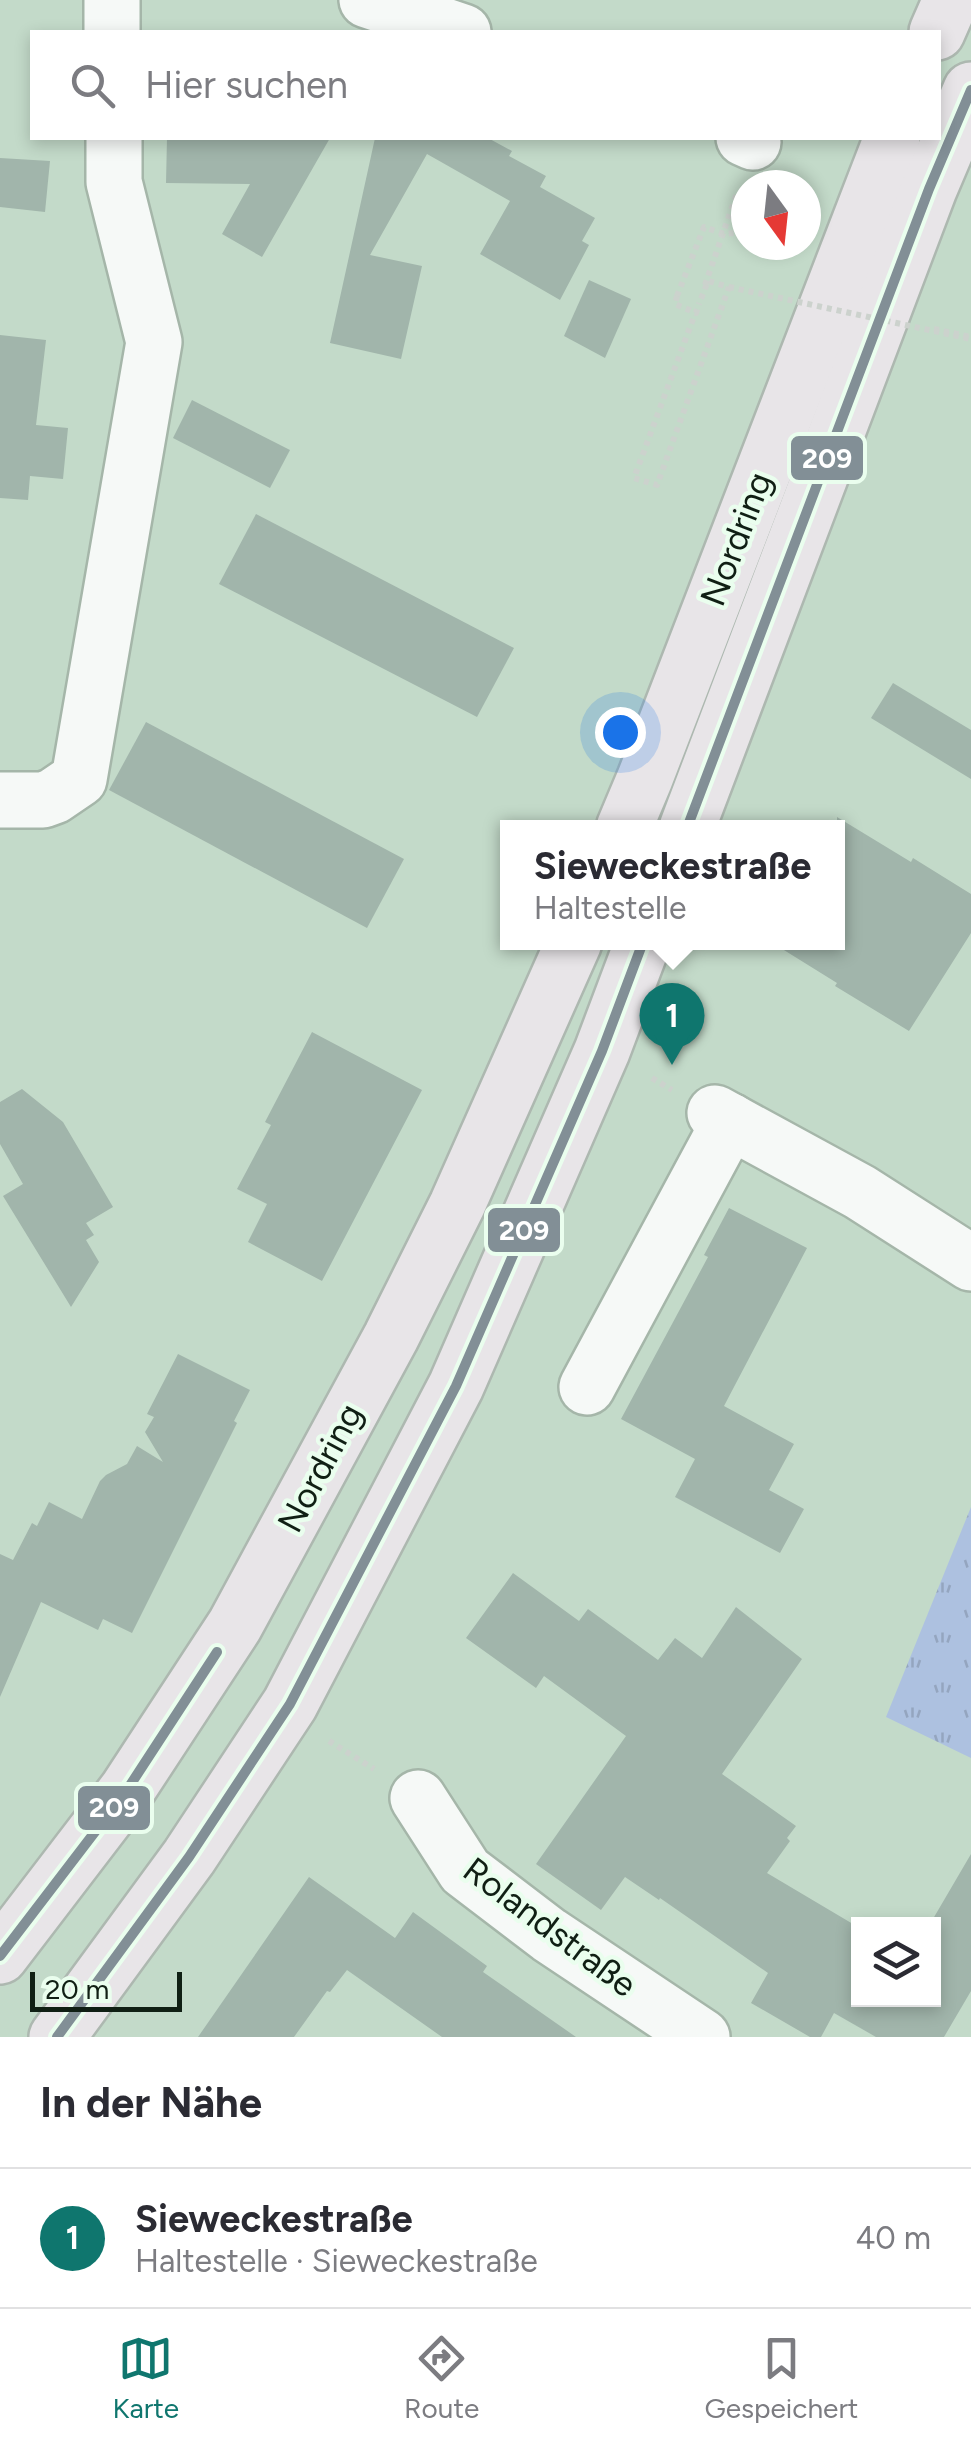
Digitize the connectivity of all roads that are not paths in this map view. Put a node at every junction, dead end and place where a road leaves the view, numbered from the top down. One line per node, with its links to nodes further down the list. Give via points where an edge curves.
1 (112, 0): 4 (street)
2 (367, 0): 5 (street)
3 (951, 0): 6 (main road)
4 (112, 30)
5 (457, 30)
6 (938, 30)
7 (971, 90): 12 (main road, Nordring)
8 (114, 140): 10 (street, via 114,182 154,342 80,779 54,796)
9 (891, 140): 11 (main road, Nordring)
10 (2, 809)
11 (627, 820)
12 (690, 820)
13 (571, 950): 18 (main road, Nordring, via 449,1221 235,1625 126,1790)
14 (640, 950): 19 (main road, via 456,1386 290,1704 189,1857)
15 (971, 1262): 16 (street, via 722,1117)
16 (587, 1387)
17 (418, 1798): 20 (street, Rolandstraße, via 465,1870 549,1936)
18 (0, 1956)
19 (56, 2037)
20 (702, 2037)

